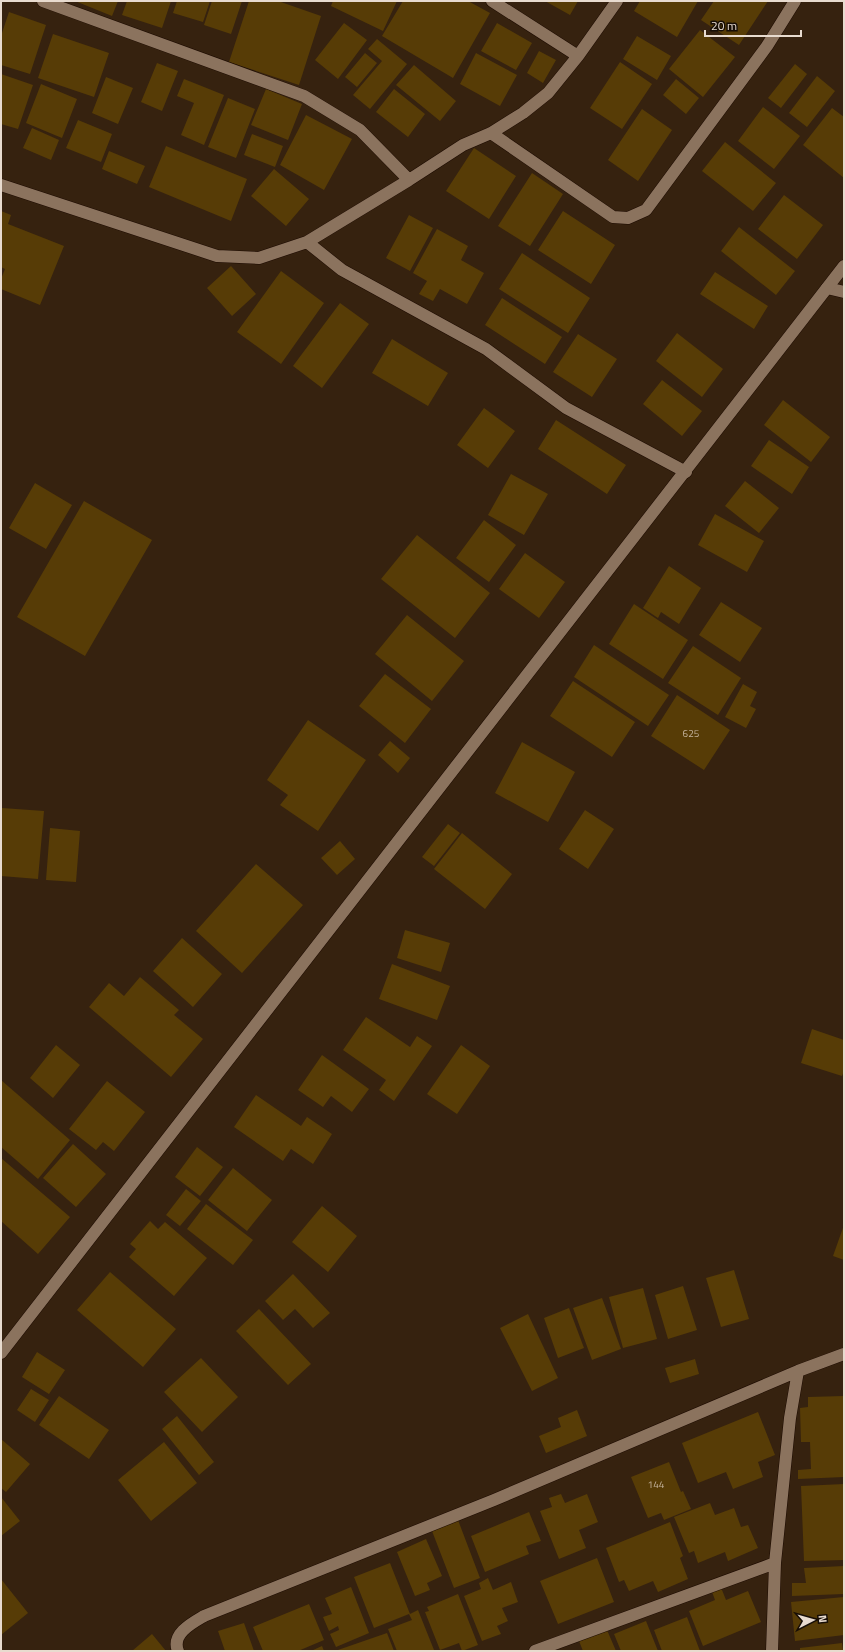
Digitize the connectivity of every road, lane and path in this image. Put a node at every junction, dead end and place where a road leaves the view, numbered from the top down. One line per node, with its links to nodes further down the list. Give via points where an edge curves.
1 (44, 1): 7 (street, via 304,96 360,130)
2 (492, 1): 5 (street)
3 (617, 1): 5 (street)
4 (795, 1): 6 (street, via 767,46 646,210 628,218 614,217)
5 (578, 56): 6 (street, via 548,93)
6 (490, 133): 7 (street, via 463,145)
7 (409, 180): 9 (street)
8 (1, 185): 9 (street, via 217,256 259,258)
9 (307, 242): 13 (street, via 342,270 486,350 566,408)
10 (844, 266): 11 (street)
11 (827, 288): 12 (street); 13 (street)
12 (844, 292)
13 (686, 472): 14 (street)
14 (1, 1353)
15 (844, 1354): 16 (street)
16 (798, 1371): 17 (street, via 790,1418); 18 (street, via 494,1500 204,1616 185,1628 178,1637)
17 (775, 1563): 19 (street); 20 (street)
18 (178, 1651)
19 (535, 1651)
20 (772, 1651)

